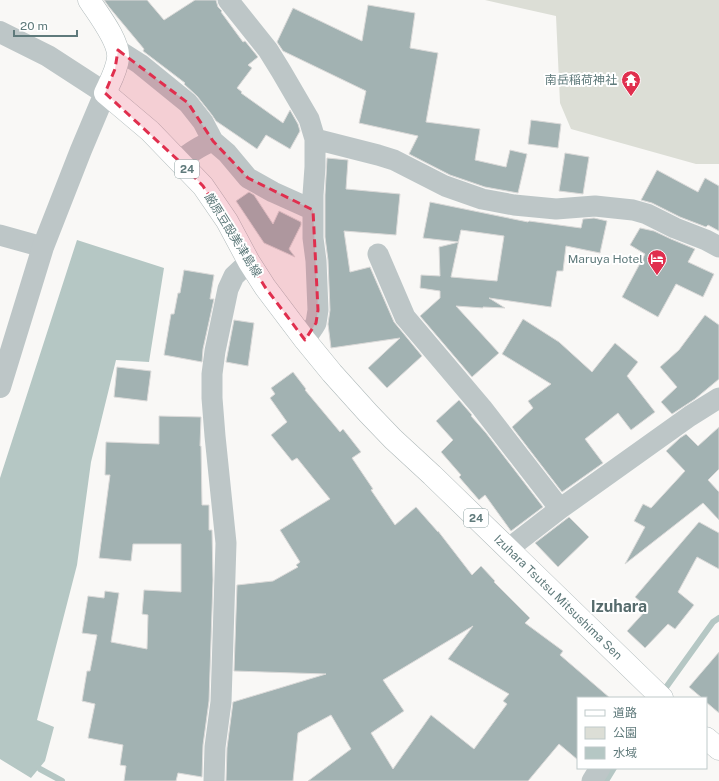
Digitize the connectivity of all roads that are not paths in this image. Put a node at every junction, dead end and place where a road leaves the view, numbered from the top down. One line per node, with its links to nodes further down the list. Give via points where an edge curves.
1 (89, 0): 4 (main road, via 115,40)
2 (228, 0): 6 (street, via 271,56 297,97 309,119)
3 (0, 32): 5 (street, via 48,56)
4 (118, 50): 5 (main road, via 115,69); 7 (street, via 140,64 188,103 203,122)
5 (105, 93): 8 (main road, 厳原豆酘美津島線 / 24, via 150,131); 11 (street)
6 (315, 139): 9 (street); 12 (street, via 378,154 445,186 482,199 556,209 595,206 633,210)
7 (213, 141): 8 (street, via 197,148); 9 (street, via 248,178)
8 (180, 161): 14 (main road, 厳原豆酘美津島線 / 24, via 204,186)
9 (313, 210): 15 (street, via 318,310 314,328)
10 (0, 235): 11 (street)
11 (43, 247): 16 (street)
12 (719, 247)
13 (378, 254): 18 (street, via 405,317 482,408)
14 (249, 262): 15 (main road, 厳原豆酘美津島線 / 24); 24 (street, via 234,276 228,289 212,374 215,436 226,543 221,702)
15 (305, 340): 19 (main road, Izuhara Tsutsu Mitsushima Sen / 24, via 393,439)
16 (0, 388)
17 (719, 398): 19 (street, via 561,508)
18 (557, 505)
19 (508, 549): 20 (main road, Izuhara Tsutsu Mitsushima Sen / 24)
20 (653, 694)
21 (707, 739): 22 (main road)
22 (719, 749)
23 (599, 769): 25 (street)
24 (214, 781)
25 (592, 781)

